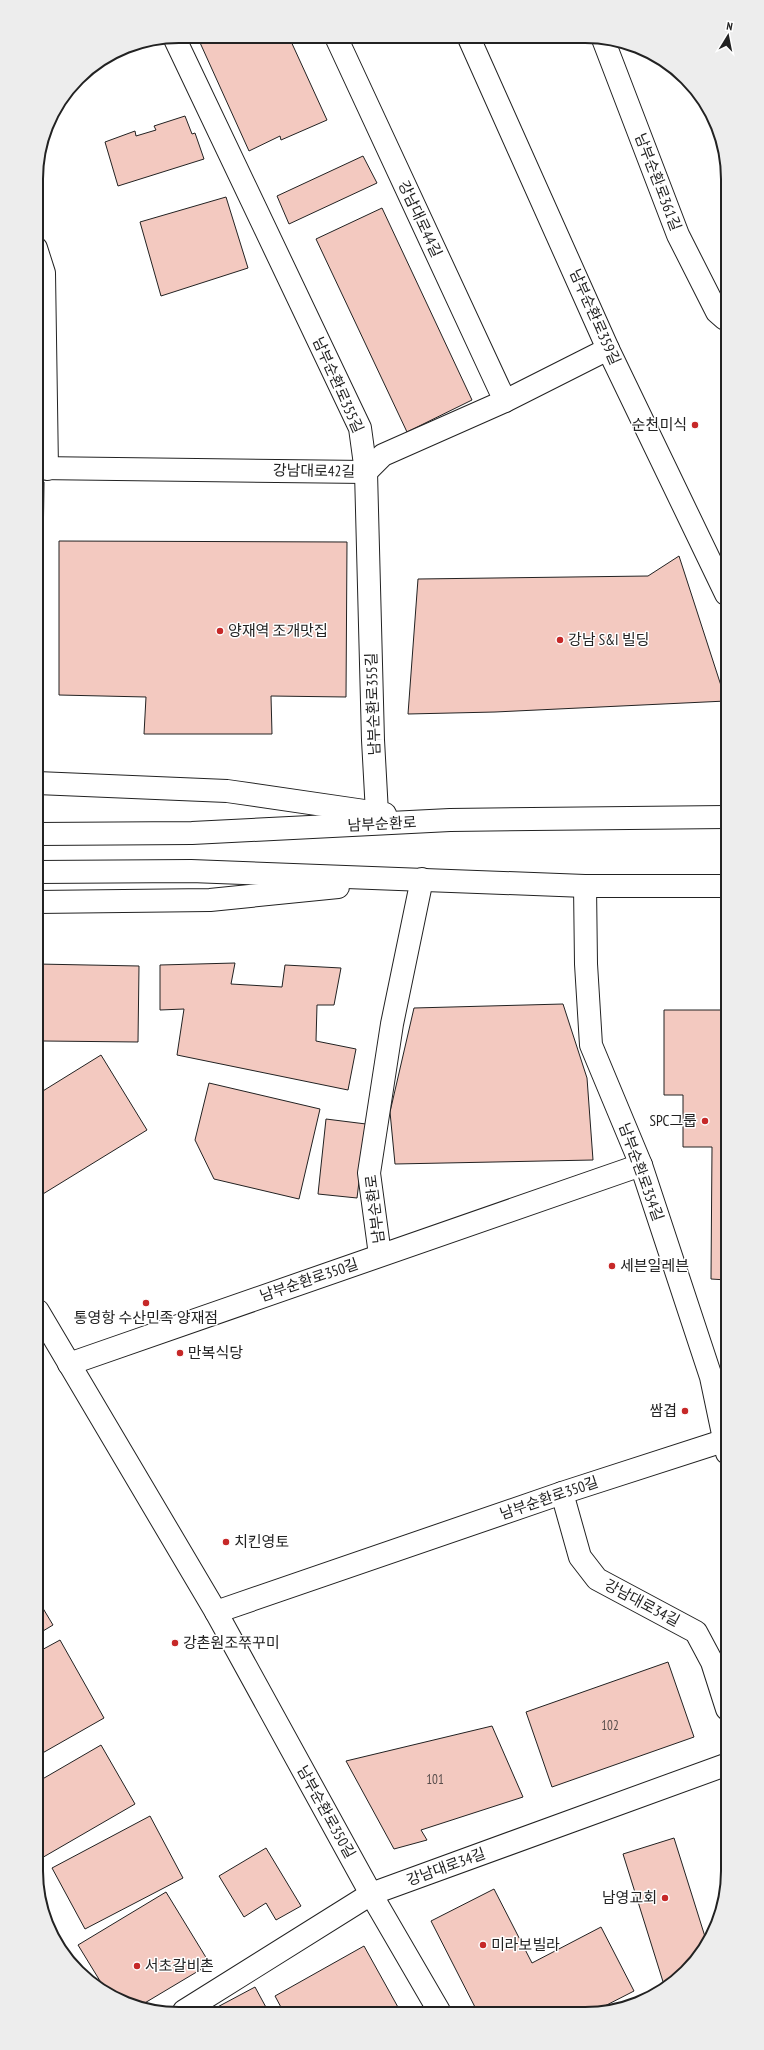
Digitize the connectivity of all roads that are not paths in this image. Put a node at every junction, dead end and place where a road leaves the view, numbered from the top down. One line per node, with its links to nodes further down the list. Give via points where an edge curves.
1 (177, 43): 11 (street, 남부순환로355길, via 360,428)
2 (339, 43): 9 (street, 강남대로44길)
3 (472, 43): 7 (street, 남부순환로359길)
4 (605, 44): 6 (street, 남부순환로361길, via 678,235 717,312)
5 (43, 270): 8 (street)
6 (721, 315)
7 (608, 349): 9 (street, 강남대로42길); 12 (street, 남부순환로359길)
8 (43, 370)
9 (504, 401): 11 (street, 강남대로42길, via 383,455)
10 (43, 468): 11 (street, 강남대로42길)
11 (366, 472): 14 (street, 남부순환로355길)
12 (721, 584)
13 (43, 784): 14 (street, via 227,790)
14 (377, 813): 16 (street)
15 (721, 817): 16 (street, 남부순환로)
16 (450, 820): 17 (street, 남부순환로, via 192,833)
17 (43, 834)
18 (43, 872): 19 (street, via 191,871)
19 (422, 879): 20 (street); 22 (street, via 210,900); 24 (street, 남부순환로, via 392,1024 369,1174)
20 (585, 886): 21 (street); 23 (street, 남부순환로354길, via 591,1045)
21 (721, 886)
22 (43, 902)
23 (640, 1165): 24 (street, 남부순환로350길); 27 (street, 남부순환로354길)
24 (380, 1255): 26 (street, 남부순환로350길)
25 (43, 1320): 26 (street, 남부순환로350길)
26 (69, 1364): 31 (street, 남부순환로350길)
27 (719, 1376): 28 (street, 남부순환로354길)
28 (721, 1400)
29 (721, 1448): 30 (street, 남부순환로350길)
30 (562, 1493): 31 (street, 남부순환로350길); 32 (street, 강남대로34길, via 580,1557 597,1579 696,1632 712,1662)
31 (216, 1612): 34 (street, 남부순환로350길)
32 (721, 1688)
33 (721, 1767): 34 (street, 강남대로34길)
34 (371, 1894): 35 (street, 강남대로34길); 36 (street, 남부순환로350길)
35 (190, 2007)
36 (438, 2007)

